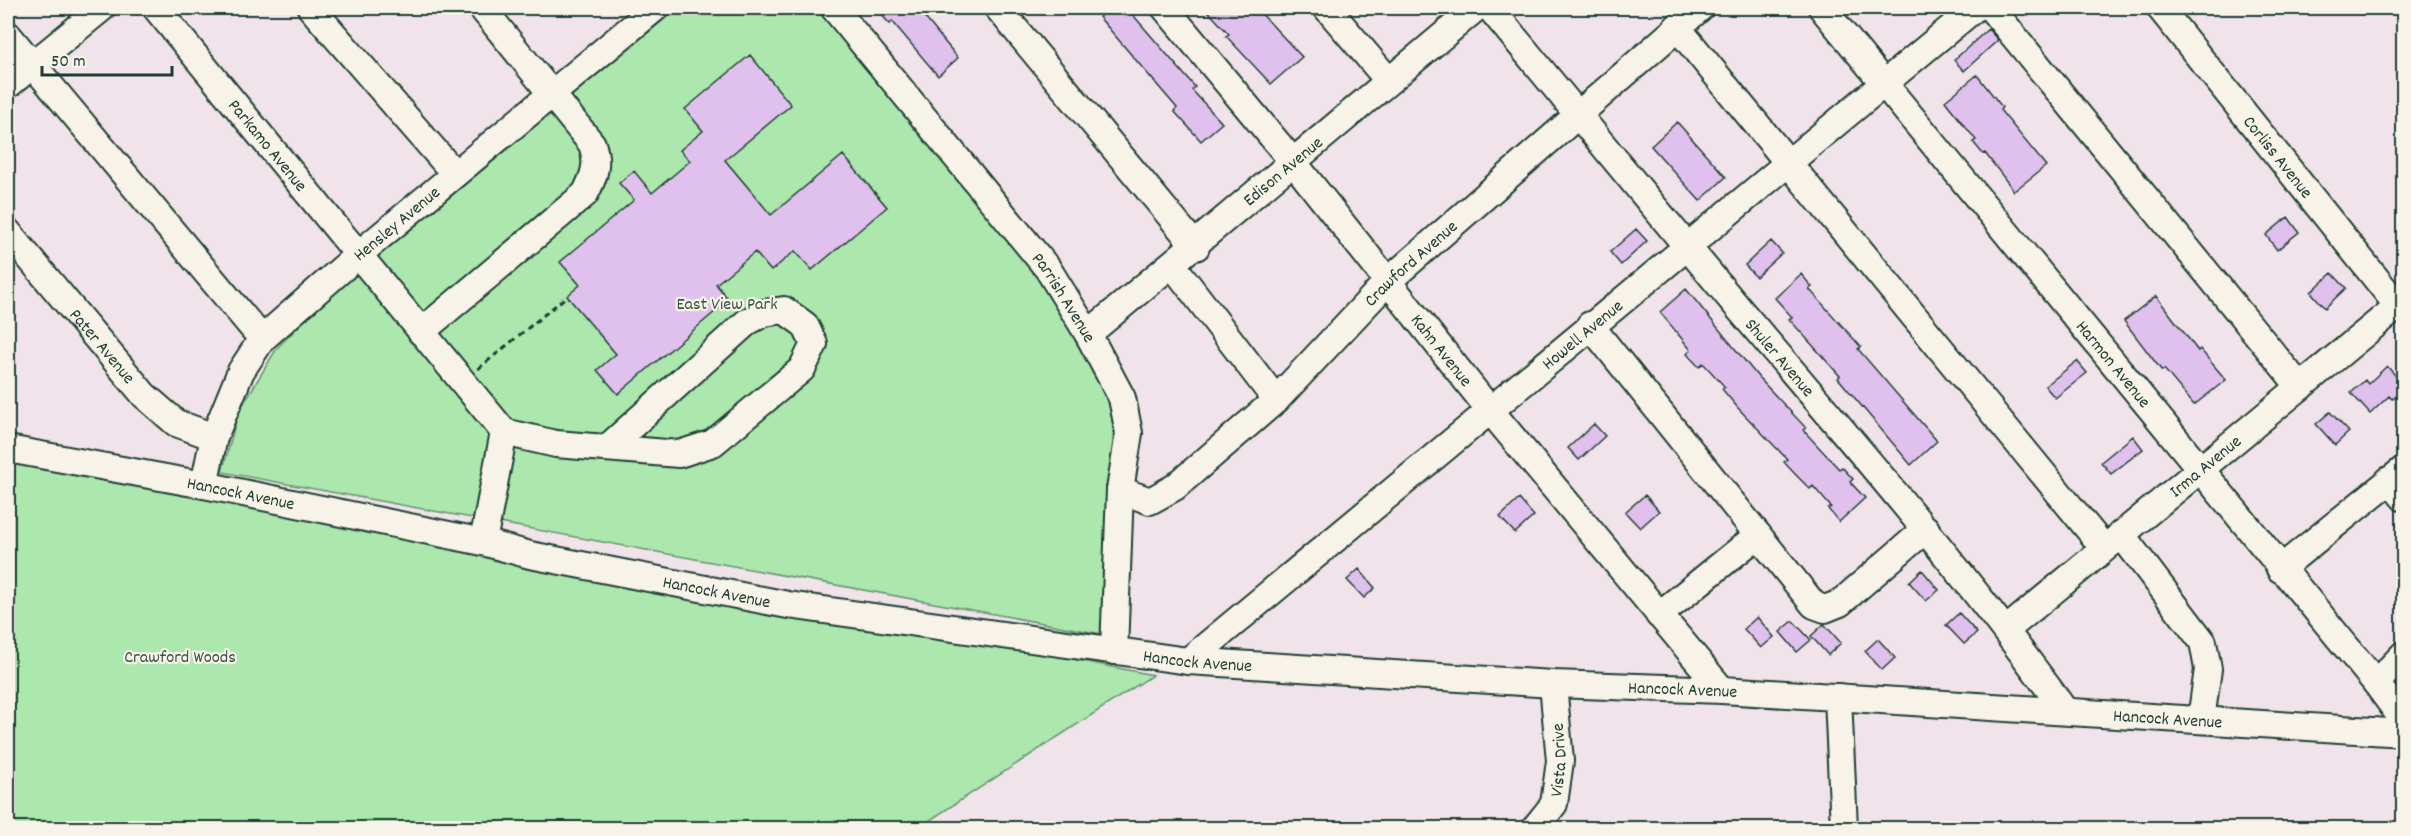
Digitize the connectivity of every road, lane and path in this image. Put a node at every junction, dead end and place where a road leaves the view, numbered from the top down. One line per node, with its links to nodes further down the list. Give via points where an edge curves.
1 (102, 8): 19 (street)
2 (156, 8): 31 (street, Parkamo Avenue)
3 (311, 8): 27 (street)
4 (482, 8): 23 (street)
5 (655, 8): 23 (street, Hensley Avenue)
6 (834, 8): 38 (street, Parrish Avenue, via 1048,269)
7 (998, 8): 30 (street)
8 (1165, 8): 25 (street, Kahn Avenue)
9 (1327, 8): 20 (street)
10 (1476, 8): 20 (street, Edison Avenue)
11 (1490, 8): 24 (street, Shuler Avenue)
12 (1700, 8): 17 (street, Crawford Avenue)
13 (1822, 8): 21 (street, Harmon Avenue)
14 (1975, 8): 21 (street, Howell Avenue)
15 (1991, 8): 41 (street)
16 (2160, 8): 35 (street, Corliss Avenue)
17 (1677, 27): 24 (street, Crawford Avenue); 26 (street)
18 (8, 35): 19 (street)
19 (32, 65): 22 (street); 39 (street)
20 (1388, 80): 25 (street, Edison Avenue)
21 (1884, 82): 26 (street, Howell Avenue); 48 (street, Harmon Avenue)
22 (8, 85)
23 (553, 93): 27 (street, Hensley Avenue); 37 (street, via 592,144 597,158 585,194)
24 (1578, 113): 29 (street, Shuler Avenue); 33 (street, Crawford Avenue)
25 (1294, 163): 30 (street, Edison Avenue); 33 (street, Kahn Avenue)
26 (1786, 163): 29 (street, Howell Avenue); 54 (street)
27 (455, 174): 31 (street, Hensley Avenue)
28 (8, 232): 45 (street, Pater Avenue, via 144,395 176,423)
29 (1686, 246): 36 (street, Howell Avenue); 52 (street, Shuler Avenue)
30 (1196, 247): 32 (street, Edison Avenue)
31 (359, 254): 37 (street, Parkamo Avenue); 39 (street, Hensley Avenue)
32 (1172, 264): 38 (street, Edison Avenue); 42 (street)
33 (1387, 282): 42 (street, Crawford Avenue); 43 (street, Kahn Avenue)
34 (567, 296): 40 (path)
35 (2401, 304): 41 (street, Irma Avenue)
36 (1590, 326): 43 (street, Howell Avenue); 53 (street)
37 (421, 332): 40 (street, Parkamo Avenue)
38 (1088, 334): 51 (street, Parrish Avenue, via 1122,398 1129,433)
39 (262, 339): 45 (street, Hensley Avenue, via 241,371)
40 (462, 381): 44 (street, Parkamo Avenue)
41 (2300, 387): 48 (street, Irma Avenue)
42 (1276, 400): 51 (street, Crawford Avenue, via 1175,487 1150,501)
43 (1489, 409): 57 (street, Kahn Avenue); 61 (street, Howell Avenue)
44 (504, 432): 46 (street, via 556,444); 55 (street)
45 (214, 438): 50 (street, Hensley Avenue)
46 (607, 448): 46 (street, via 679,454 713,443 802,369 814,344 805,325 784,310 764,313 747,322)
47 (8, 449): 50 (street, Hancock Avenue)
48 (2200, 470): 54 (street, Irma Avenue); 56 (street, Harmon Avenue)
49 (2399, 482): 56 (street)
50 (204, 486): 55 (street, Hancock Avenue)
51 (1120, 490): 59 (street, Parrish Avenue)
52 (1926, 530): 53 (street, via 1840,603 1825,609 1814,605); 58 (street, Shuler Avenue)
53 (1758, 535): 57 (street)
54 (2112, 541): 58 (street, Irma Avenue); 67 (street, via 2203,642 2208,669)
55 (483, 542): 59 (street, Hancock Avenue, via 530,555 788,605)
56 (2280, 569): 62 (street, Harmon Avenue)
57 (1659, 615): 64 (street, Kahn Avenue)
58 (2006, 630): 66 (street, Shuler Avenue)
59 (1114, 651): 61 (street, Hancock Avenue)
60 (2403, 654): 62 (street)
61 (1188, 661): 63 (street, Hancock Avenue)
62 (2376, 683): 68 (street, Harmon Avenue)
63 (1553, 684): 64 (street, Hancock Avenue); 70 (street, Vista Drive, via 1560,761 1554,804)
64 (1722, 690): 65 (street, Hancock Avenue)
65 (1838, 697): 66 (street, Hancock Avenue); 71 (street)
66 (2065, 711): 67 (street, Hancock Avenue)
67 (2201, 720): 69 (street, Hancock Avenue)
68 (2403, 721)
69 (2403, 733)
70 (1535, 828)
71 (1844, 828)

